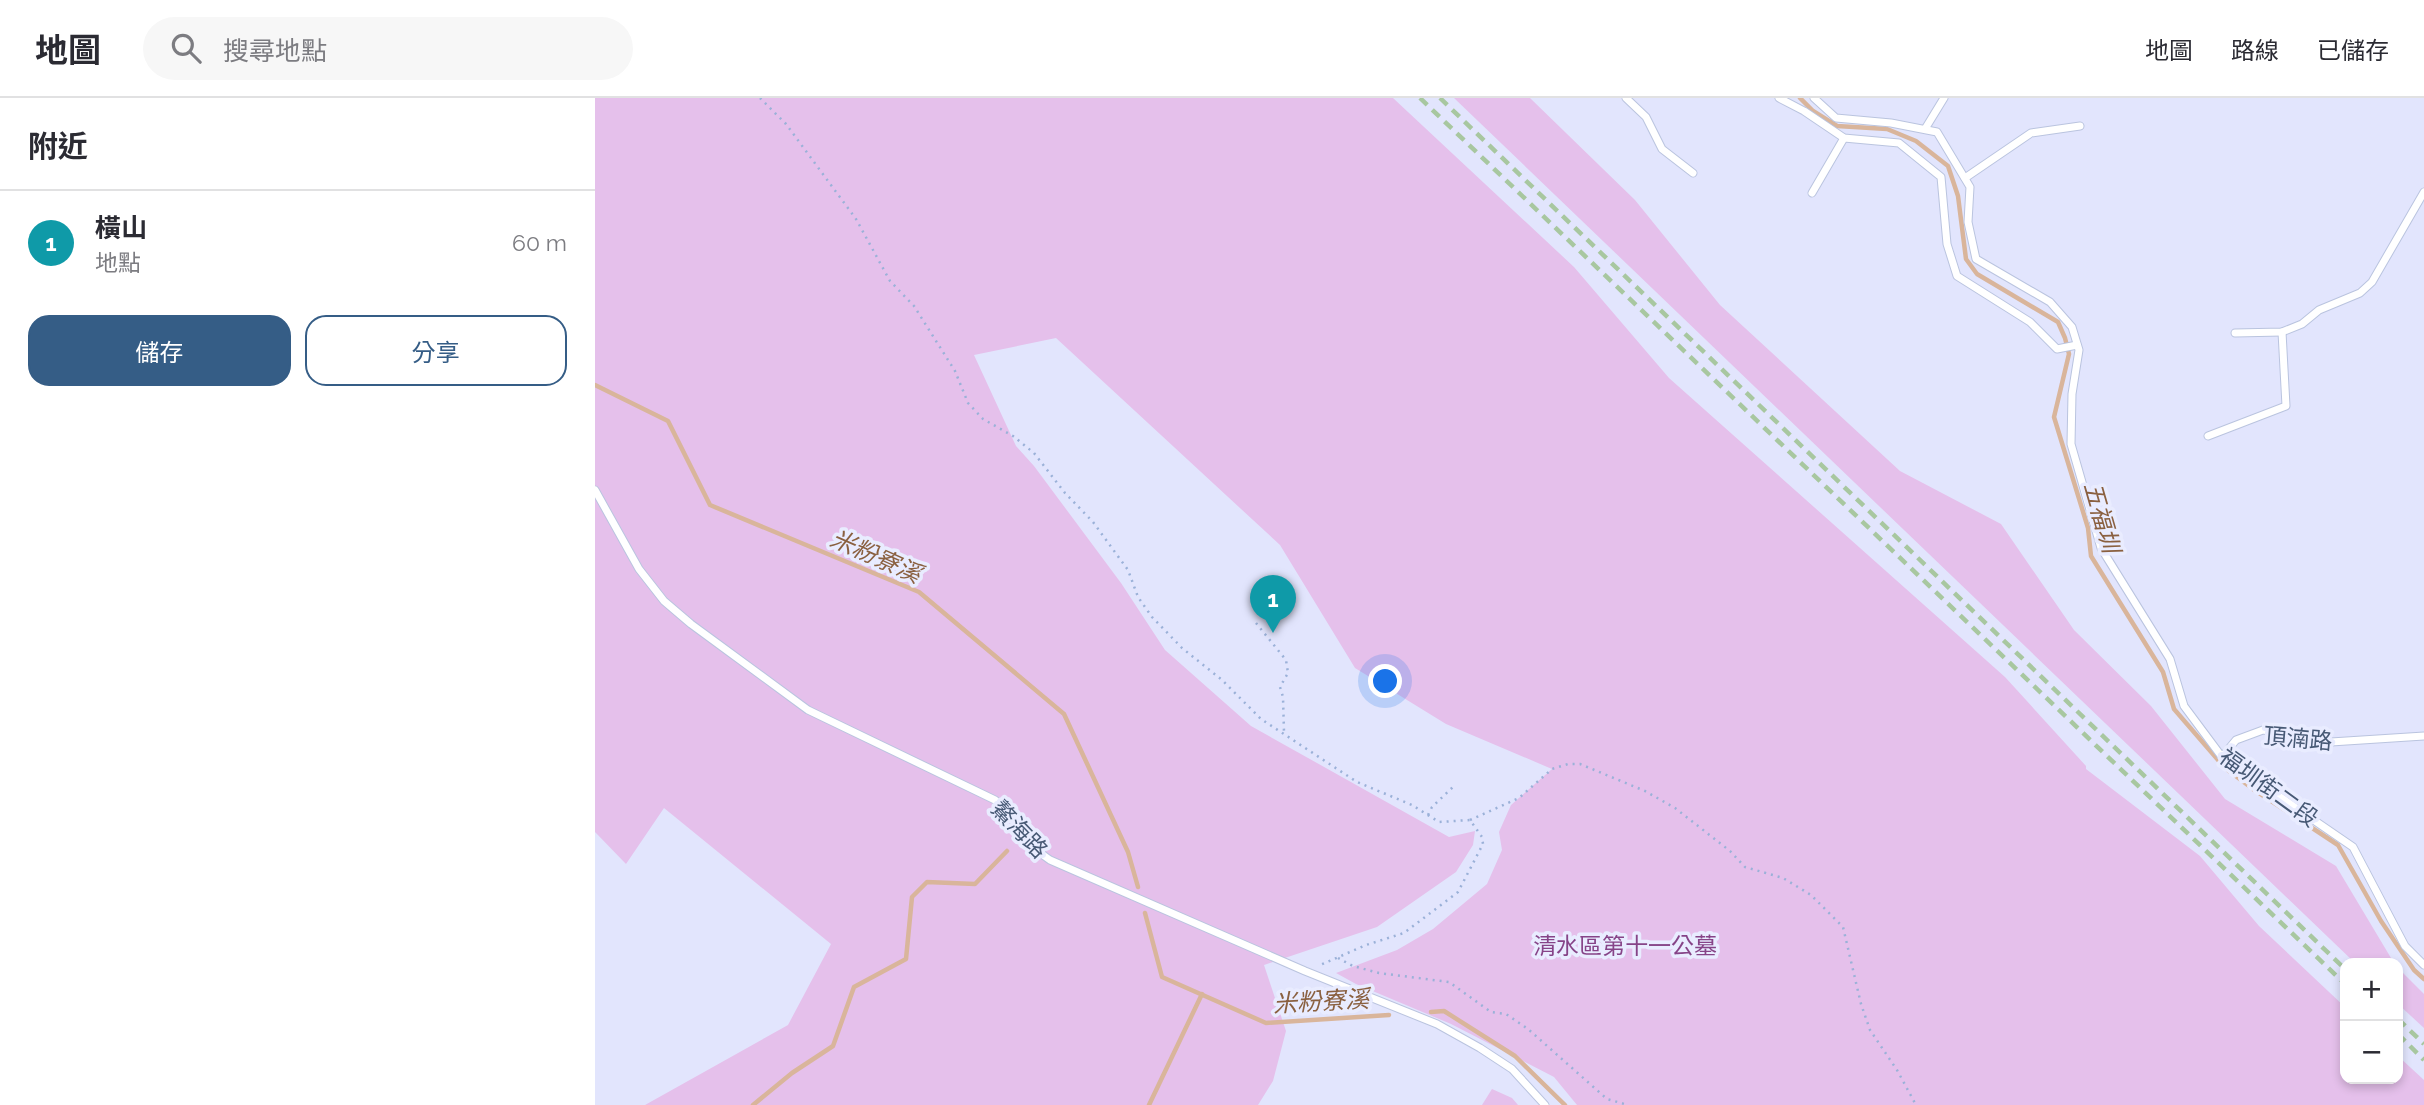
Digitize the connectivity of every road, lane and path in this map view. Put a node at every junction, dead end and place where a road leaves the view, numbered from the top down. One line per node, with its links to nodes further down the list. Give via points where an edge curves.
1 (760, 98): 19 (path, via 786,124 856,219 890,282 913,306 955,370 968,403 982,419 1034,453 1093,523 1128,570 1138,597 1182,648 1261,719)
2 (1626, 98): 9 (lane, via 1646,117 1663,149)
3 (1779, 98): 8 (lane)
4 (1814, 98): 7 (lane, via 1836,118)
5 (1944, 98): 7 (lane)
6 (2080, 126): 10 (lane, via 2031,133)
7 (1925, 130): 10 (lane, via 1937,132)
8 (1845, 138): 12 (lane); 15 (lane, via 1899,143 1941,177 1947,244 1957,276 2030,322 2057,349)
9 (1693, 173)
10 (1965, 178): 15 (lane, via 1970,187 1968,222 1976,259 2050,302 2072,327)
11 (2424, 192): 13 (lane, via 2372,282 2360,293)
12 (1812, 193)
13 (2283, 332): 14 (lane); 16 (lane, via 2286,406)
14 (2235, 333)
15 (2077, 345): 21 (lane, 福圳街二段, via 2071,444 2102,548 2170,659 2184,706)
16 (2208, 436)
17 (595, 490): 27 (lane, 鰲海路, via 639,569 664,601 809,710 995,800 1029,845 1050,860)
18 (1257, 623): 19 (path, via 1286,660 1288,673 1280,687)
19 (1284, 732): 23 (path, via 1357,782)
20 (2424, 736): 21 (lane, 頂湳路, via 2331,742 2263,730 2236,740)
21 (2222, 757): 26 (lane, 福圳街二段, via 2353,847 2405,946)
22 (1455, 785): 23 (path)
23 (1428, 815): 24 (path, via 1439,822)
24 (1471, 821): 25 (path, via 1483,844 1458,892 1404,933); 30 (path, via 1519,798 1552,769 1567,764 1580,764 1675,808 1745,867 1783,878 1811,895 1843,927 1871,1030)
25 (1338, 958): 27 (path); 29 (path, via 1379,973 1449,982 1491,1012 1506,1014 1528,1029 1607,1099)
26 (2424, 965)
27 (1305, 971): 28 (lane, 鰲海路, via 1437,1024 1512,1069)
28 (1545, 1105)
29 (1628, 1105)
30 (1916, 1105)

